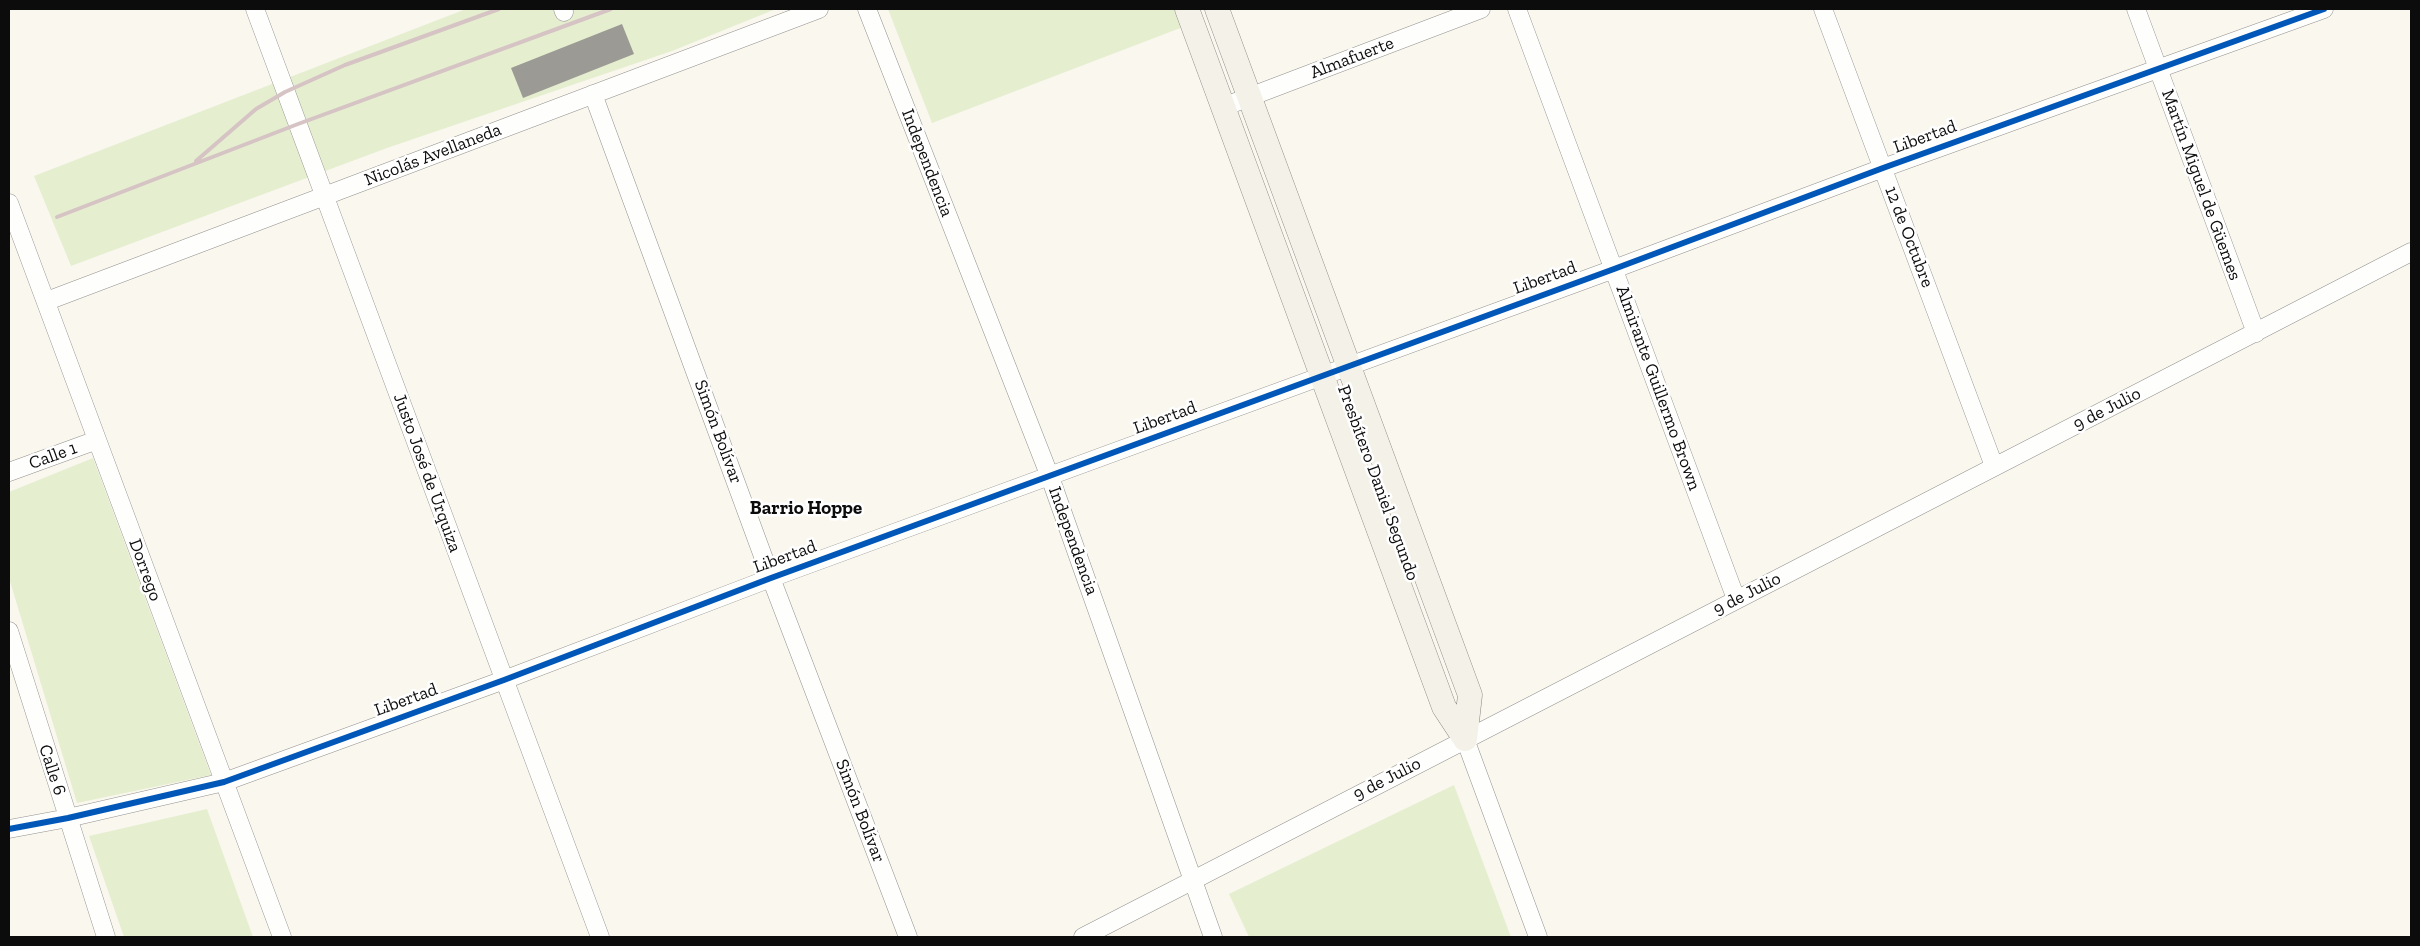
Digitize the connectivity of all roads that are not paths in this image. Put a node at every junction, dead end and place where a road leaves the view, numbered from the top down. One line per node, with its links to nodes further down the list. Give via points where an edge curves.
1 (255, 9): 16 (street, Justo José de Urquiza)
2 (818, 9): 12 (street, Nicolás Avellaneda)
3 (867, 9): 27 (street, Independencia)
4 (1187, 9): 14 (main road, Presbítero Daniel Segundo)
5 (1217, 9): 13 (main road, Presbítero Daniel Segundo)
6 (1481, 9): 13 (street, Almafuerte)
7 (1517, 9): 19 (street, Almirante Guillermo Brown)
8 (1823, 9): 15 (street, 12 de Octubre)
9 (2136, 9): 11 (street, Martín Miguel de Güemes)
10 (2324, 9): 11 (street, Libertad)
11 (2159, 70): 15 (street, Libertad); 21 (street, Martín Miguel de Güemes)
12 (593, 94): 16 (street, Nicolás Avellaneda); 28 (street, Simón Bolívar)
13 (1249, 97): 14 (street, Almafuerte); 22 (main road, Presbítero Daniel Segundo)
14 (1223, 107): 23 (main road, Presbítero Daniel Segundo)
15 (1883, 168): 19 (street, Libertad); 25 (street, 12 de Octubre)
16 (324, 196): 20 (street, Nicolás Avellaneda); 32 (street, Justo José de Urquiza)
17 (10, 208): 20 (street, Dorrego)
18 (2411, 252): 21 (street, 9 de Julio)
19 (1614, 269): 22 (street, Libertad); 29 (street, Almirante Guillermo Brown)
20 (47, 301): 24 (street, Dorrego)
21 (2256, 333): 25 (street, 9 de Julio)
22 (1348, 366): 23 (street, Libertad); 33 (main road, Presbítero Daniel Segundo, via 1470,695)
23 (1322, 375): 27 (street, Libertad); 33 (main road, Presbítero Daniel Segundo, via 1444,707)
24 (97, 440): 26 (street, Calle 1); 34 (street, Dorrego)
25 (1994, 466): 29 (street, 9 de Julio)
26 (9, 472)
27 (1050, 477): 28 (street, Libertad); 37 (street, Independencia)
28 (772, 578): 32 (street, Libertad); 41 (street, Simón Bolívar)
29 (1736, 599): 33 (street, 9 de Julio)
30 (9, 631): 31 (street, Calle 6)
31 (12, 650): 35 (street, Calle 6)
32 (504, 680): 34 (street, Libertad); 40 (street, Justo José de Urquiza)
33 (1466, 739): 37 (street, 9 de Julio); 44 (street, Presbítero Daniel Segundo)
34 (224, 782): 35 (street, Libertad); 39 (street, Dorrego)
35 (68, 818): 36 (street, Libertad); 38 (street, Calle 6)
36 (9, 829)
37 (1194, 878): 42 (street, 9 de Julio); 43 (street, Independencia)
38 (106, 937)
39 (282, 937)
40 (600, 937)
41 (908, 937)
42 (1083, 937)
43 (1213, 937)
44 (1538, 937)

